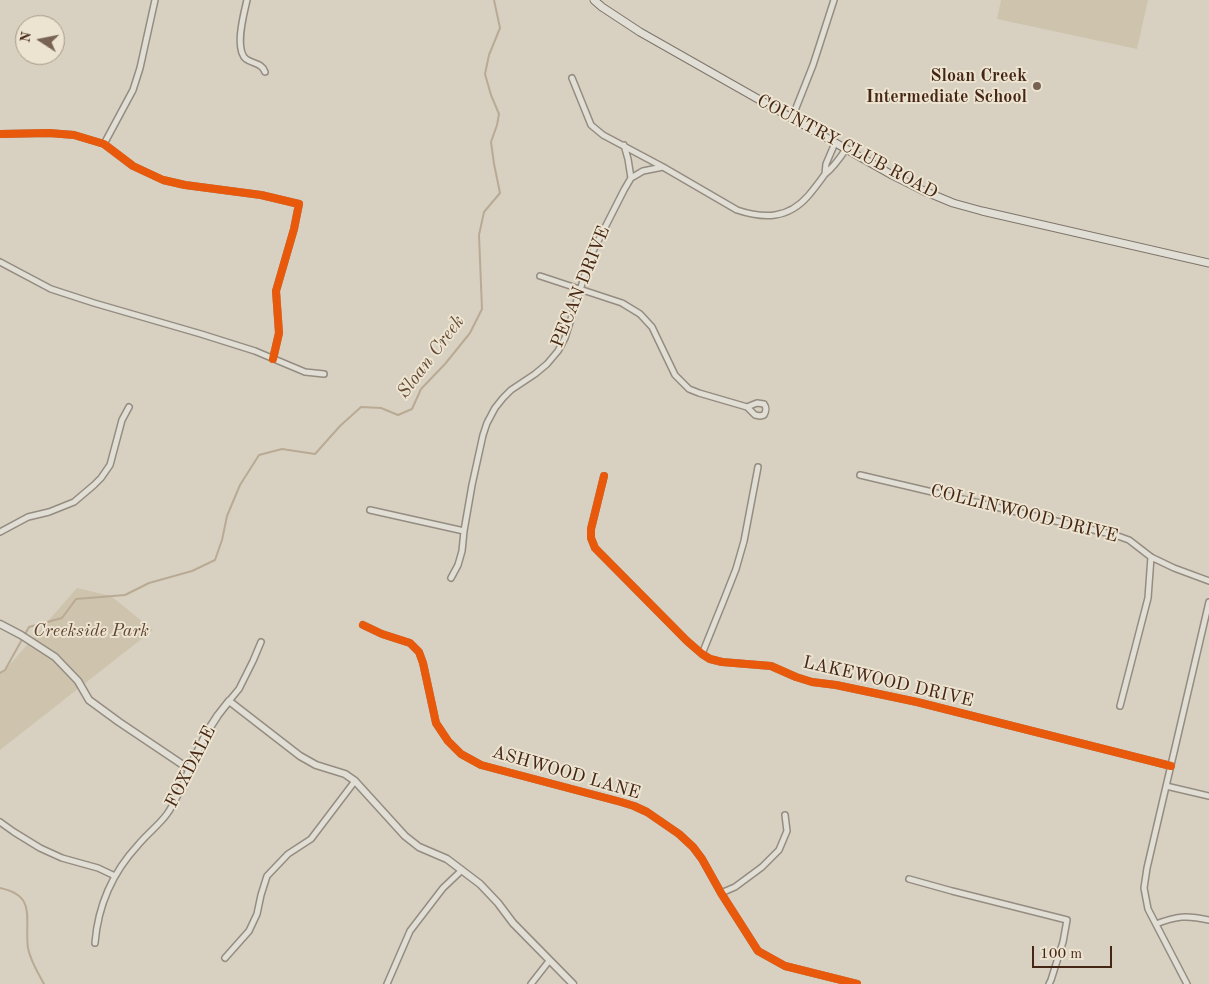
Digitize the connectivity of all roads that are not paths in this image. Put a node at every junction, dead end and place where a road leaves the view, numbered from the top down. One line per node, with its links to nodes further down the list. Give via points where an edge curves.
1 (155, 0): 10 (street, via 133,90)
2 (247, 0): 5 (street, via 241,47 246,58 264,67)
3 (594, 0): 7 (main road, COUNTRY CLUB ROAD, via 640,32)
4 (834, 0): 7 (street)
5 (265, 72)
6 (572, 78): 11 (street, via 591,125)
7 (792, 118): 9 (main road, COUNTRY CLUB ROAD)
8 (0, 134): 10 (street, via 74,135)
9 (836, 143): 12 (main road, COUNTRY CLUB ROAD); 14 (street)
10 (104, 144): 20 (street, via 133,166 163,180 299,204 276,292 279,333)
11 (624, 145): 13 (street); 15 (street)
12 (846, 149): 14 (street); 17 (main road, COUNTRY CLUB ROAD, via 953,203)
13 (662, 167): 14 (street, via 737,210 764,216 779,214 796,206); 15 (street, via 643,171)
14 (825, 174)
15 (632, 178): 19 (street, PECAN DRIVE, via 593,251)
16 (0, 262): 20 (street, via 60,292)
17 (1209, 263)
18 (540, 276): 19 (street)
19 (581, 288): 23 (street, via 622,302 640,314 652,327 675,375 689,389); 28 (street, PECAN DRIVE, via 558,351 547,364 502,398 487,423)
20 (274, 359): 21 (street, via 306,372)
21 (324, 374)
22 (129, 407): 29 (street, via 122,420 110,465 94,485 74,502)
23 (747, 407)
24 (758, 467): 37 (street, via 736,569)
25 (860, 475): 30 (street, COLLINWOOD DRIVE, via 1115,535 1129,540)
26 (604, 476): 37 (street, LAKEWOOD DRIVE, via 591,529 595,548)
27 (370, 510): 28 (street)
28 (464, 531): 31 (street, PECAN DRIVE, via 462,551)
29 (0, 532)
30 (1151, 557): 32 (street, COLLINWOOD DRIVE); 39 (street, via 1148,598)
31 (451, 578)
32 (1209, 582)
33 (1209, 602): 40 (street)
34 (0, 624): 41 (street, via 21,634 54,658 78,681 89,700)
35 (362, 625): 50 (street, ASHWOOD LANE, via 410,643 419,652 436,723 462,754 481,765 621,802 647,812 692,847)
36 (261, 642): 38 (street, FOXDALE, via 239,688)
37 (702, 654): 40 (street, LAKEWOOD DRIVE, via 722,662 771,666 812,682 917,702)
38 (228, 701): 41 (street, FOXDALE, via 207,732); 42 (street, via 300,756)
39 (1120, 706)
40 (1171, 766): 43 (street)
41 (190, 768): 48 (street, FOXDALE, via 167,814 136,846)
42 (355, 781): 47 (street, via 405,836); 54 (street, via 311,840 288,854 267,876 249,931)
43 (1166, 786): 44 (street); 52 (street, via 1144,888 1148,909)
44 (1209, 796)
45 (785, 815): 50 (street, via 787,831 779,850 736,887)
46 (0, 822): 48 (street, via 40,848)
47 (462, 870): 55 (street, via 494,898); 56 (street, via 410,931)
48 (115, 876): 53 (street, FOXDALE, via 102,905)
49 (909, 879): 60 (street, via 1067,920)
50 (722, 893): 59 (street, ASHWOOD LANE, via 758,952 785,966)
51 (1209, 920): 52 (street, via 1191,916)
52 (1156, 924): 61 (street)
53 (95, 942)
54 (225, 958)
55 (549, 961): 57 (street); 58 (street)
56 (387, 984)
57 (531, 984)
58 (573, 984)
59 (857, 984)
60 (1049, 984)
61 (1187, 984)

